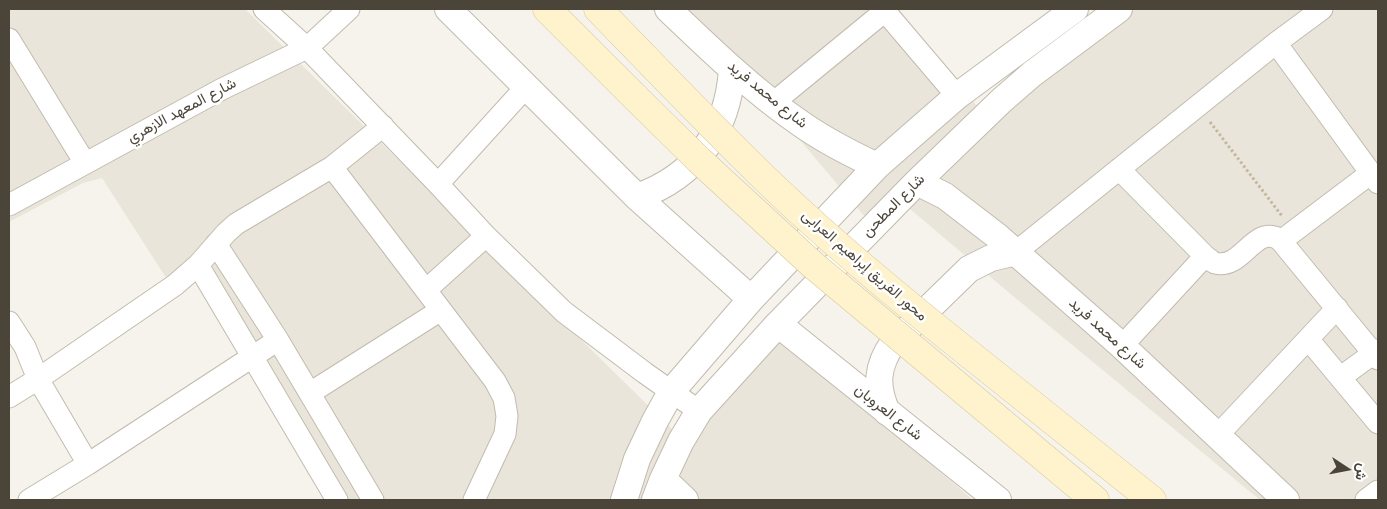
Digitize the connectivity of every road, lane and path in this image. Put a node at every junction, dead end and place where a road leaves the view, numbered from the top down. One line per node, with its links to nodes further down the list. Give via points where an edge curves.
1 (264, 9): 13 (street)
2 (349, 9): 13 (street, شارع المعهد الازهري)
3 (448, 9): 15 (street)
4 (547, 9): 65 (main road, محور الفريق إبراهيم العرابى, bridge, via 813,265)
5 (598, 9): 66 (main road, محور الفريق إبراهيم العرابى, bridge, via 779,192 880,281)
6 (668, 9): 14 (street, شارع محمد فريد)
7 (1075, 9): 16 (street)
8 (1119, 9): 25 (street, شارع المطحن, via 1032,74)
9 (1322, 9): 12 (street)
10 (884, 10): 16 (street); 17 (street)
11 (9, 38): 20 (street)
12 (1276, 42): 18 (street); 24 (street)
13 (308, 48): 19 (street); 20 (street, شارع المعهد الازهري, via 222,89)
14 (732, 69): 17 (street, شارع محمد فريد); 27 (street, via 725,111 705,149 668,183)
15 (526, 87): 26 (street); 27 (street)
16 (957, 96): 21 (street)
17 (773, 103): 21 (street, شارع محمد فريد, via 823,138)
18 (1198, 105): 23 (street); 30 (path)
19 (384, 126): 22 (street); 26 (street)
20 (85, 163): 28 (street, شارع المعهد الازهري)
21 (877, 166): 36 (street)
22 (332, 167): 31 (street, via 236,224); 35 (street)
23 (1119, 169): 32 (street); 33 (street)
24 (1375, 178): 30 (street)
25 (917, 182): 32 (street, شارع محمد فريد, via 945,196); 40 (street, شارع المطحن)
26 (438, 184): 29 (street)
27 (636, 197): 36 (street)
28 (9, 204)
29 (486, 236): 35 (street); 48 (street, via 564,312)
30 (1287, 236): 33 (street, via 1259,239 1227,263 1215,262); 37 (street)
31 (216, 244): 34 (street); 42 (street)
32 (1016, 252): 43 (street, شارع محمد فريد); 52 (street, via 991,258 969,269 894,343 884,358 879,375 880,394)
33 (1205, 256): 43 (street)
34 (198, 265): 45 (street); 47 (street, via 175,285)
35 (426, 290): 38 (street)
36 (751, 299): 48 (street)
37 (1337, 308): 41 (street); 44 (street)
38 (441, 310): 49 (street); 61 (street, via 495,381 504,398 505,434)
39 (9, 322): 47 (street, via 25,347)
40 (778, 324): 51 (street, شارع المطحن); 52 (street, شارع العروبان)
41 (1308, 339): 46 (street); 54 (street)
42 (278, 340): 45 (street); 49 (street)
43 (1122, 346): 54 (street, شارع محمد فريد)
44 (1377, 354): 46 (street)
45 (253, 356): 55 (street); 59 (street)
46 (1340, 377): 53 (street)
47 (38, 379): 50 (street); 55 (street)
48 (671, 392): 51 (street); 62 (street, via 637,459)
49 (310, 393): 60 (street)
50 (9, 398)
51 (698, 411): 56 (street, شارع المطحن)
52 (887, 412): 64 (street, شارع العروبان)
53 (1378, 423)
54 (1217, 436): 67 (street, شارع محمد فريد)
55 (88, 464): 58 (street)
56 (659, 490): 63 (street)
57 (1378, 491): 68 (street)
58 (29, 500)
59 (337, 500)
60 (373, 500)
61 (474, 500)
62 (624, 500)
63 (685, 500)
64 (998, 500)
65 (1095, 500)
66 (1152, 500)
67 (1286, 500)
68 (1366, 500)

